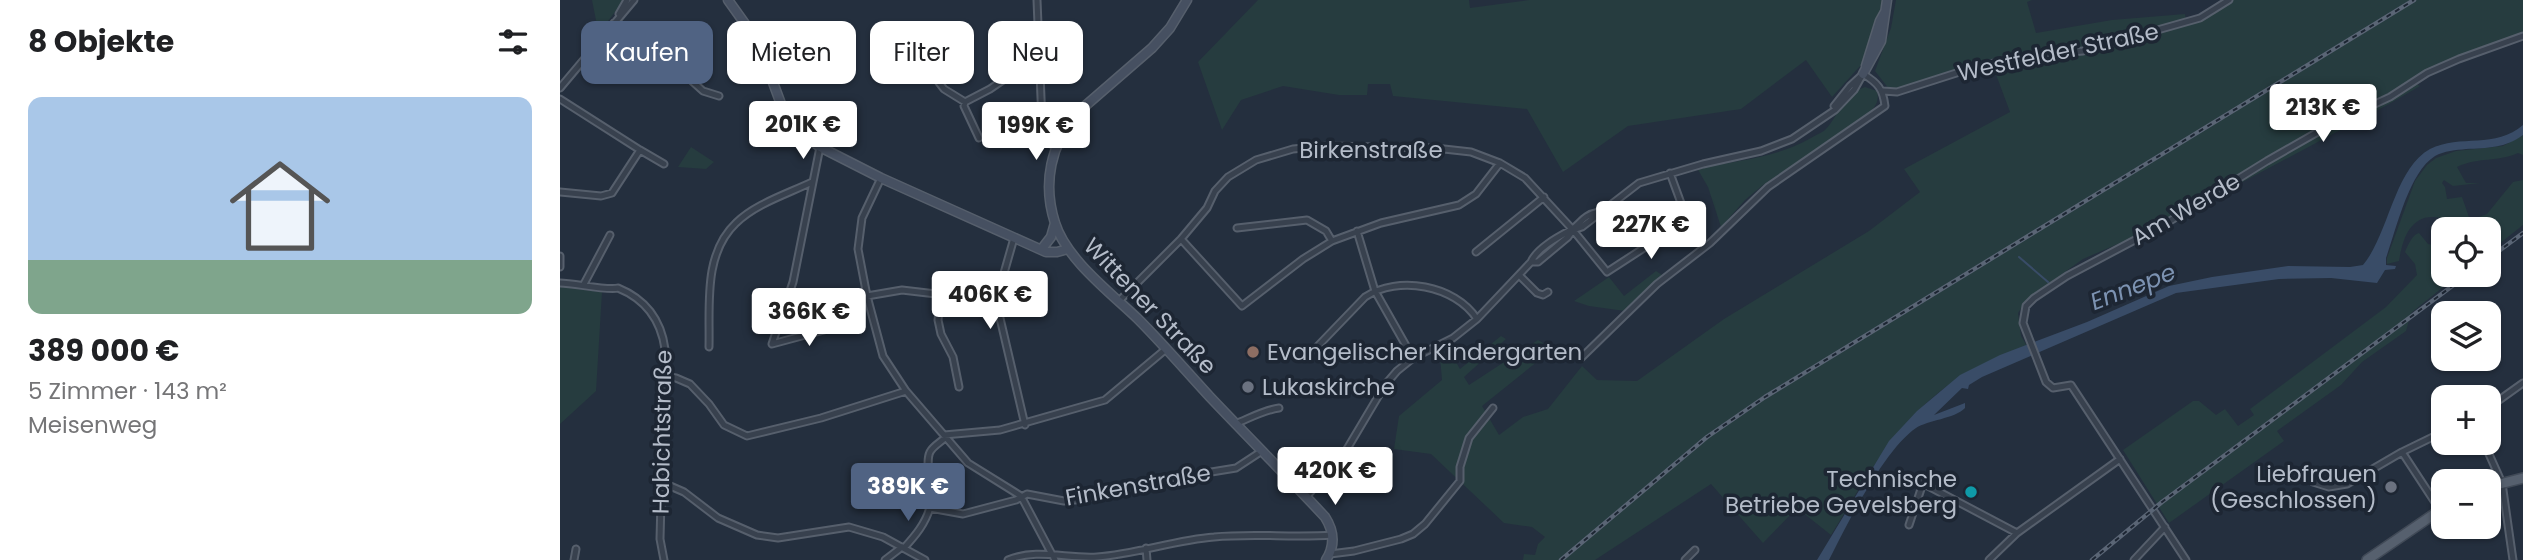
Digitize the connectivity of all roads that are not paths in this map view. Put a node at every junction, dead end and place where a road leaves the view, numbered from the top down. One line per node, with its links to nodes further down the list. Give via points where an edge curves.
1 (627, 0): 8 (street)
2 (634, 0): 9 (street)
3 (729, 0): 26 (main road, via 758,42 781,104)
4 (1037, 0): 10 (street)
5 (1187, 0): 27 (main road, Wittener Straße, via 1152,48 1077,113)
6 (1887, 0): 13 (main road)
7 (2229, 0): 19 (street, Westfelder Straße, via 2200,18 2083,51 2034,55 1972,68 1897,92)
8 (615, 21)
9 (616, 21)
10 (1037, 21)
11 (2523, 36): 79 (street, Am Werde, via 2459,58 2330,125 2165,224 2067,276 2026,306 2022,323 2050,386 2071,385)
12 (581, 63): 18 (street)
13 (1863, 74): 19 (street); 31 (street, via 1854,90 1800,135 1779,145)
14 (696, 84): 20 (street)
15 (940, 84): 22 (street)
16 (997, 84): 22 (street)
17 (1040, 84): 23 (street)
18 (560, 88)
19 (1883, 91): 64 (street, via 1885,106 1768,187)
20 (719, 96)
21 (560, 99): 28 (street)
22 (965, 102): 25 (street)
23 (1042, 121): 24 (street, via 1019,124 1003,136); 27 (street, via 1046,140)
24 (996, 122)
25 (979, 138)
26 (820, 147): 32 (main road); 33 (street)
27 (1055, 147): 36 (main road, Wittener Straße, via 1049,184)
28 (640, 150): 30 (street); 34 (street, via 612,193)
29 (1500, 163): 35 (street, Birkenstraße, via 1525,178); 39 (street, via 1476,194 1460,205); 42 (street, Birkenstraße, via 1472,152 1435,148 1293,149 1256,160 1227,177)
30 (664, 164)
31 (1670, 173): 38 (street, via 1639,183); 38 (street, Birkenstraße, via 1684,222 1611,272 1604,271)
32 (881, 178): 41 (main road); 55 (street, via 862,218 858,249)
33 (812, 182): 59 (street, via 793,282 772,344); 60 (street, via 751,212 721,243 710,289)
34 (560, 192)
35 (1544, 198): 38 (street, Birkenstraße); 46 (street)
36 (1055, 223): 44 (main road, Wittener Straße); 45 (main road, via 1051,237)
37 (1237, 229): 43 (street, via 1307,220 1326,231)
38 (1573, 230): 49 (street)
39 (1357, 231): 43 (street); 52 (street)
40 (610, 235): 51 (street)
41 (1014, 239): 45 (main road); 56 (street)
42 (1181, 239): 43 (street, via 1242,306); 57 (street, Birkenstraße)
43 (1332, 241)
44 (1065, 245): 45 (main road); 57 (main road, Wittener Straße)
45 (1041, 247)
46 (1476, 252)
47 (560, 256): 48 (street)
48 (560, 267)
49 (1519, 275): 53 (street, via 1538,294); 58 (street)
50 (560, 283): 51 (street, Habichtstraße)
51 (584, 284): 65 (street, Habichtstraße, via 618,288 647,306 665,344)
52 (1375, 291): 58 (street, via 1405,285 1436,290 1460,302); 62 (street); 63 (street)
53 (1548, 292)
54 (941, 295): 55 (street, via 902,290); 56 (street); 67 (street, via 940,334 953,357)
55 (867, 296): 68 (street, via 883,356)
56 (996, 301): 73 (street)
57 (1119, 301): 61 (main road, Wittener Straße)
58 (1477, 319): 63 (street, via 1453,338)
59 (839, 326)
60 (709, 347)
61 (1166, 349): 72 (main road, Wittener Straße); 73 (street, via 1105,400)
62 (1314, 350)
63 (1413, 358): 88 (street, via 1392,376 1344,454)
64 (1581, 358)
65 (664, 376): 68 (street, via 691,384 724,425 747,436); 82 (street, Habichtstraße)
66 (2523, 383): 69 (street)
67 (959, 387)
68 (906, 391): 74 (street)
69 (2501, 399)
70 (1279, 408): 72 (street)
71 (1493, 408): 99 (street, via 1469,438 1460,481 1425,524 1401,539)
72 (1235, 424): 76 (main road, Wittener Straße)
73 (1025, 425): 74 (street)
74 (945, 436): 87 (street, via 968,463); 89 (street, via 928,460)
75 (2431, 438): 77 (street)
76 (1262, 451): 87 (street, Finkenstraße, via 1236,468 1150,482 1086,499); 88 (main road, Wittener Straße)
77 (2402, 452): 83 (street, via 2347,484 2329,487); 86 (street)
78 (2489, 455): 85 (street)
79 (2120, 459): 92 (street); 93 (street)
80 (1909, 476): 84 (street)
81 (2523, 478): 85 (main road)
82 (661, 482): 95 (street, via 684,492 718,518 757,535 778,538 849,527 867,530); 102 (street, Habichtstraße)
83 (2313, 482)
84 (1923, 483): 91 (street); 93 (street)
85 (2502, 483): 112 (street)
86 (2431, 494)
87 (1021, 496): 89 (street, Finkenstraße, via 963,514); 100 (street)
88 (1306, 497): 94 (main road, Wittener Straße, via 1325,517)
89 (930, 508): 95 (street)
90 (2431, 516): 111 (main road)
91 (1909, 525)
92 (2165, 527): 109 (street); 110 (street)
93 (2017, 533): 108 (street)
94 (1332, 535): 96 (street, via 1217,536); 99 (main road)
95 (903, 548): 103 (street); 104 (street)
96 (1146, 548): 100 (street, via 1108,556); 106 (street)
97 (576, 549): 101 (street)
98 (1695, 550): 107 (street)
99 (1328, 557)
100 (1053, 558): 105 (street, via 1035,552)
101 (574, 560)
102 (664, 560)
103 (885, 560)
104 (925, 560)
105 (1008, 560)
106 (1147, 560)
107 (1685, 560)
108 (1989, 560)
109 (2134, 560)
110 (2186, 560)
111 (2367, 560)
112 (2513, 560)

